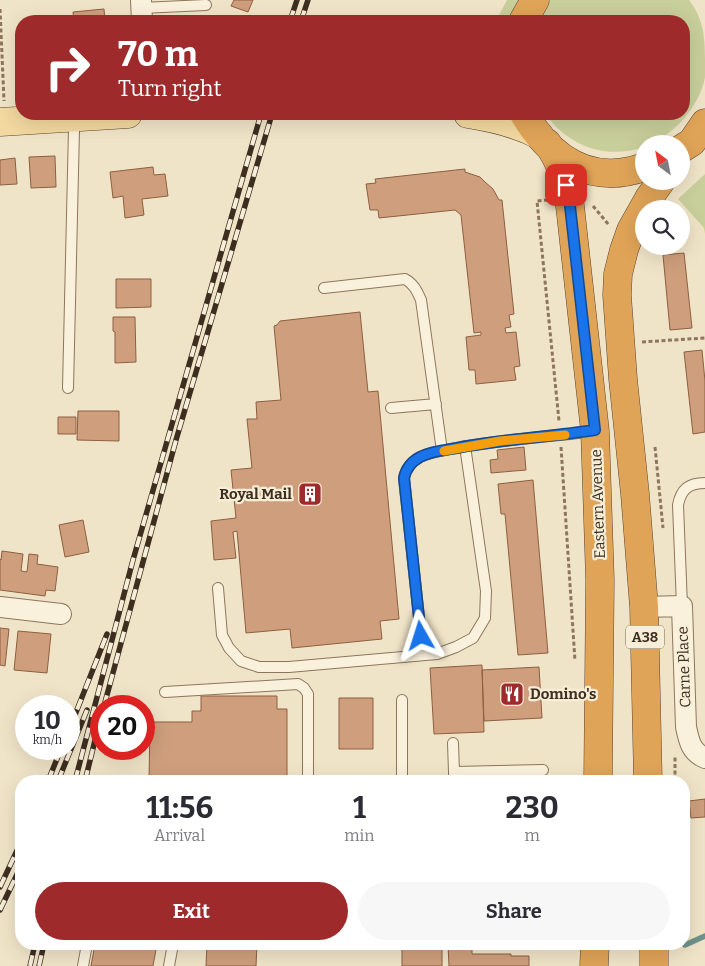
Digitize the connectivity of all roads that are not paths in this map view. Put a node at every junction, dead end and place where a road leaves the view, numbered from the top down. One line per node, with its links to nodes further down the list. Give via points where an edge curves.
1 (535, 0): 4 (highway)
2 (206, 5): 3 (lane)
3 (141, 10)
4 (526, 15)
5 (30, 120): 8 (main road)
6 (73, 120): 14 (lane)
7 (500, 120): 9 (main road)
8 (2, 122)
9 (537, 130): 10 (highway, via 573,164 593,172 618,174); 17 (highway, Eastern Avenue, via 563,172 570,206)
10 (635, 170)
11 (655, 190): 13 (highway, A38, via 631,230 618,274)
12 (324, 288): 15 (lane, via 398,279 412,283 421,300)
13 (623, 379): 17 (highway); 24 (highway, A38)
14 (68, 388)
15 (436, 404): 16 (lane); 19 (lane)
16 (391, 408)
17 (595, 430): 18 (lane); 36 (highway, Eastern Avenue, via 600,580)
18 (465, 446): 19 (lane); 26 (lane, via 486,591 485,618 473,638 437,654)
19 (442, 451): 26 (lane, via 411,463 404,478)
20 (705, 483): 22 (lane, via 684,490 678,504)
21 (218, 588): 26 (lane, via 222,636 242,662 258,667 289,666)
22 (682, 606): 24 (street, Carne Place); 30 (street, Carne Place, via 686,727 694,751)
23 (0, 607): 25 (street)
24 (644, 607): 37 (highway, A38)
25 (61, 614)
26 (423, 655)
27 (165, 692): 32 (lane, via 298,684 308,694)
28 (402, 700): 33 (lane)
29 (454, 743): 34 (lane)
30 (705, 758)
31 (543, 770): 35 (lane)
32 (308, 775)
33 (402, 775)
34 (454, 775)
35 (479, 775)
36 (598, 775)
37 (648, 775)
38 (86, 950): 42 (lane)
39 (172, 950): 43 (lane)
40 (595, 950): 44 (highway)
41 (654, 950): 45 (highway)
42 (83, 966)
43 (169, 966)
44 (594, 966)
45 (654, 966)

